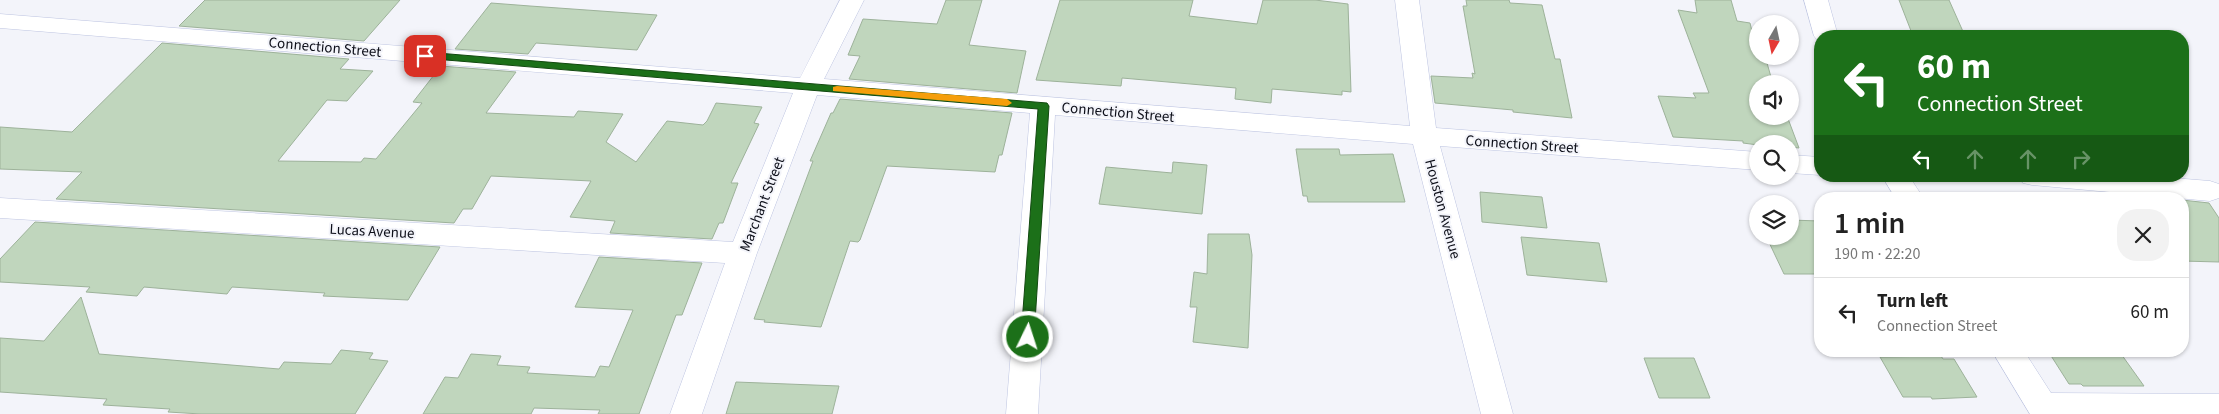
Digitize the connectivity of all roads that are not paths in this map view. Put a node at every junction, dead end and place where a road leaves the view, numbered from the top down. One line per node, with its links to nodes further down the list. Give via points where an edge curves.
1 (852, 0): 6 (street, Marchant Street)
2 (1406, 0): 8 (street, Houston Avenue)
3 (1816, 0): 5 (street)
4 (0, 20): 6 (street, Connection Street)
5 (1824, 30)
6 (808, 87): 7 (street, Connection Street); 15 (street, Marchant Street)
7 (1043, 106): 8 (street, Connection Street); 20 (street)
8 (1424, 136): 9 (street, Connection Street); 21 (street, Houston Avenue)
9 (1749, 160)
10 (1799, 165): 11 (street)
11 (1814, 166)
12 (2103, 182): 13 (street)
13 (2210, 191)
14 (0, 208): 15 (street, Lucas Avenue)
15 (743, 253): 19 (street, Marchant Street)
16 (2012, 357): 18 (street)
17 (2219, 407): 18 (street)
18 (2045, 410)
19 (686, 414)
20 (1022, 414)
21 (1496, 414)

